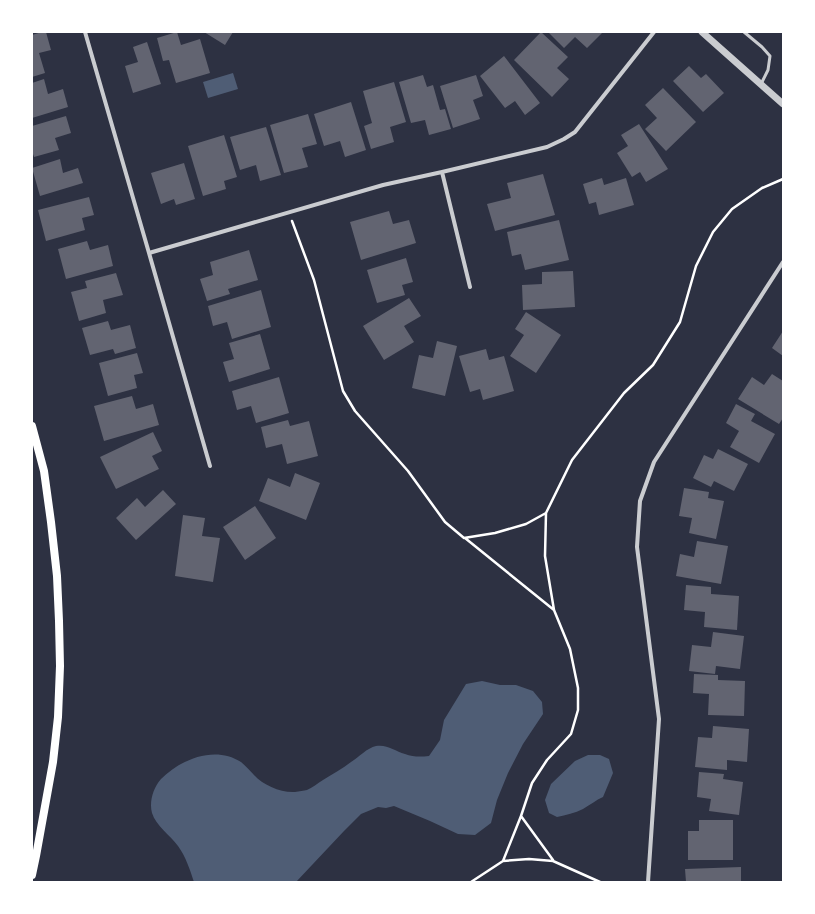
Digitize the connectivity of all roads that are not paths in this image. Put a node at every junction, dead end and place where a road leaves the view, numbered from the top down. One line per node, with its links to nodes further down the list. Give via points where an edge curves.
1 (85, 32): 8 (street)
2 (654, 32): 7 (street, via 575,132 564,140 547,147)
3 (702, 32): 5 (street)
4 (744, 32): 5 (lane, via 770,56 768,70)
5 (761, 84): 6 (street)
6 (783, 104)
7 (442, 172): 8 (street, via 383,185); 10 (street)
8 (149, 253): 12 (street)
9 (783, 262): 14 (street, via 654,462 640,501 637,547 659,719)
10 (470, 287)
11 (32, 426): 13 (main road, via 44,471 51,522 58,591 60,666 53,762)
12 (210, 466)
13 (32, 875)
14 (648, 882)

